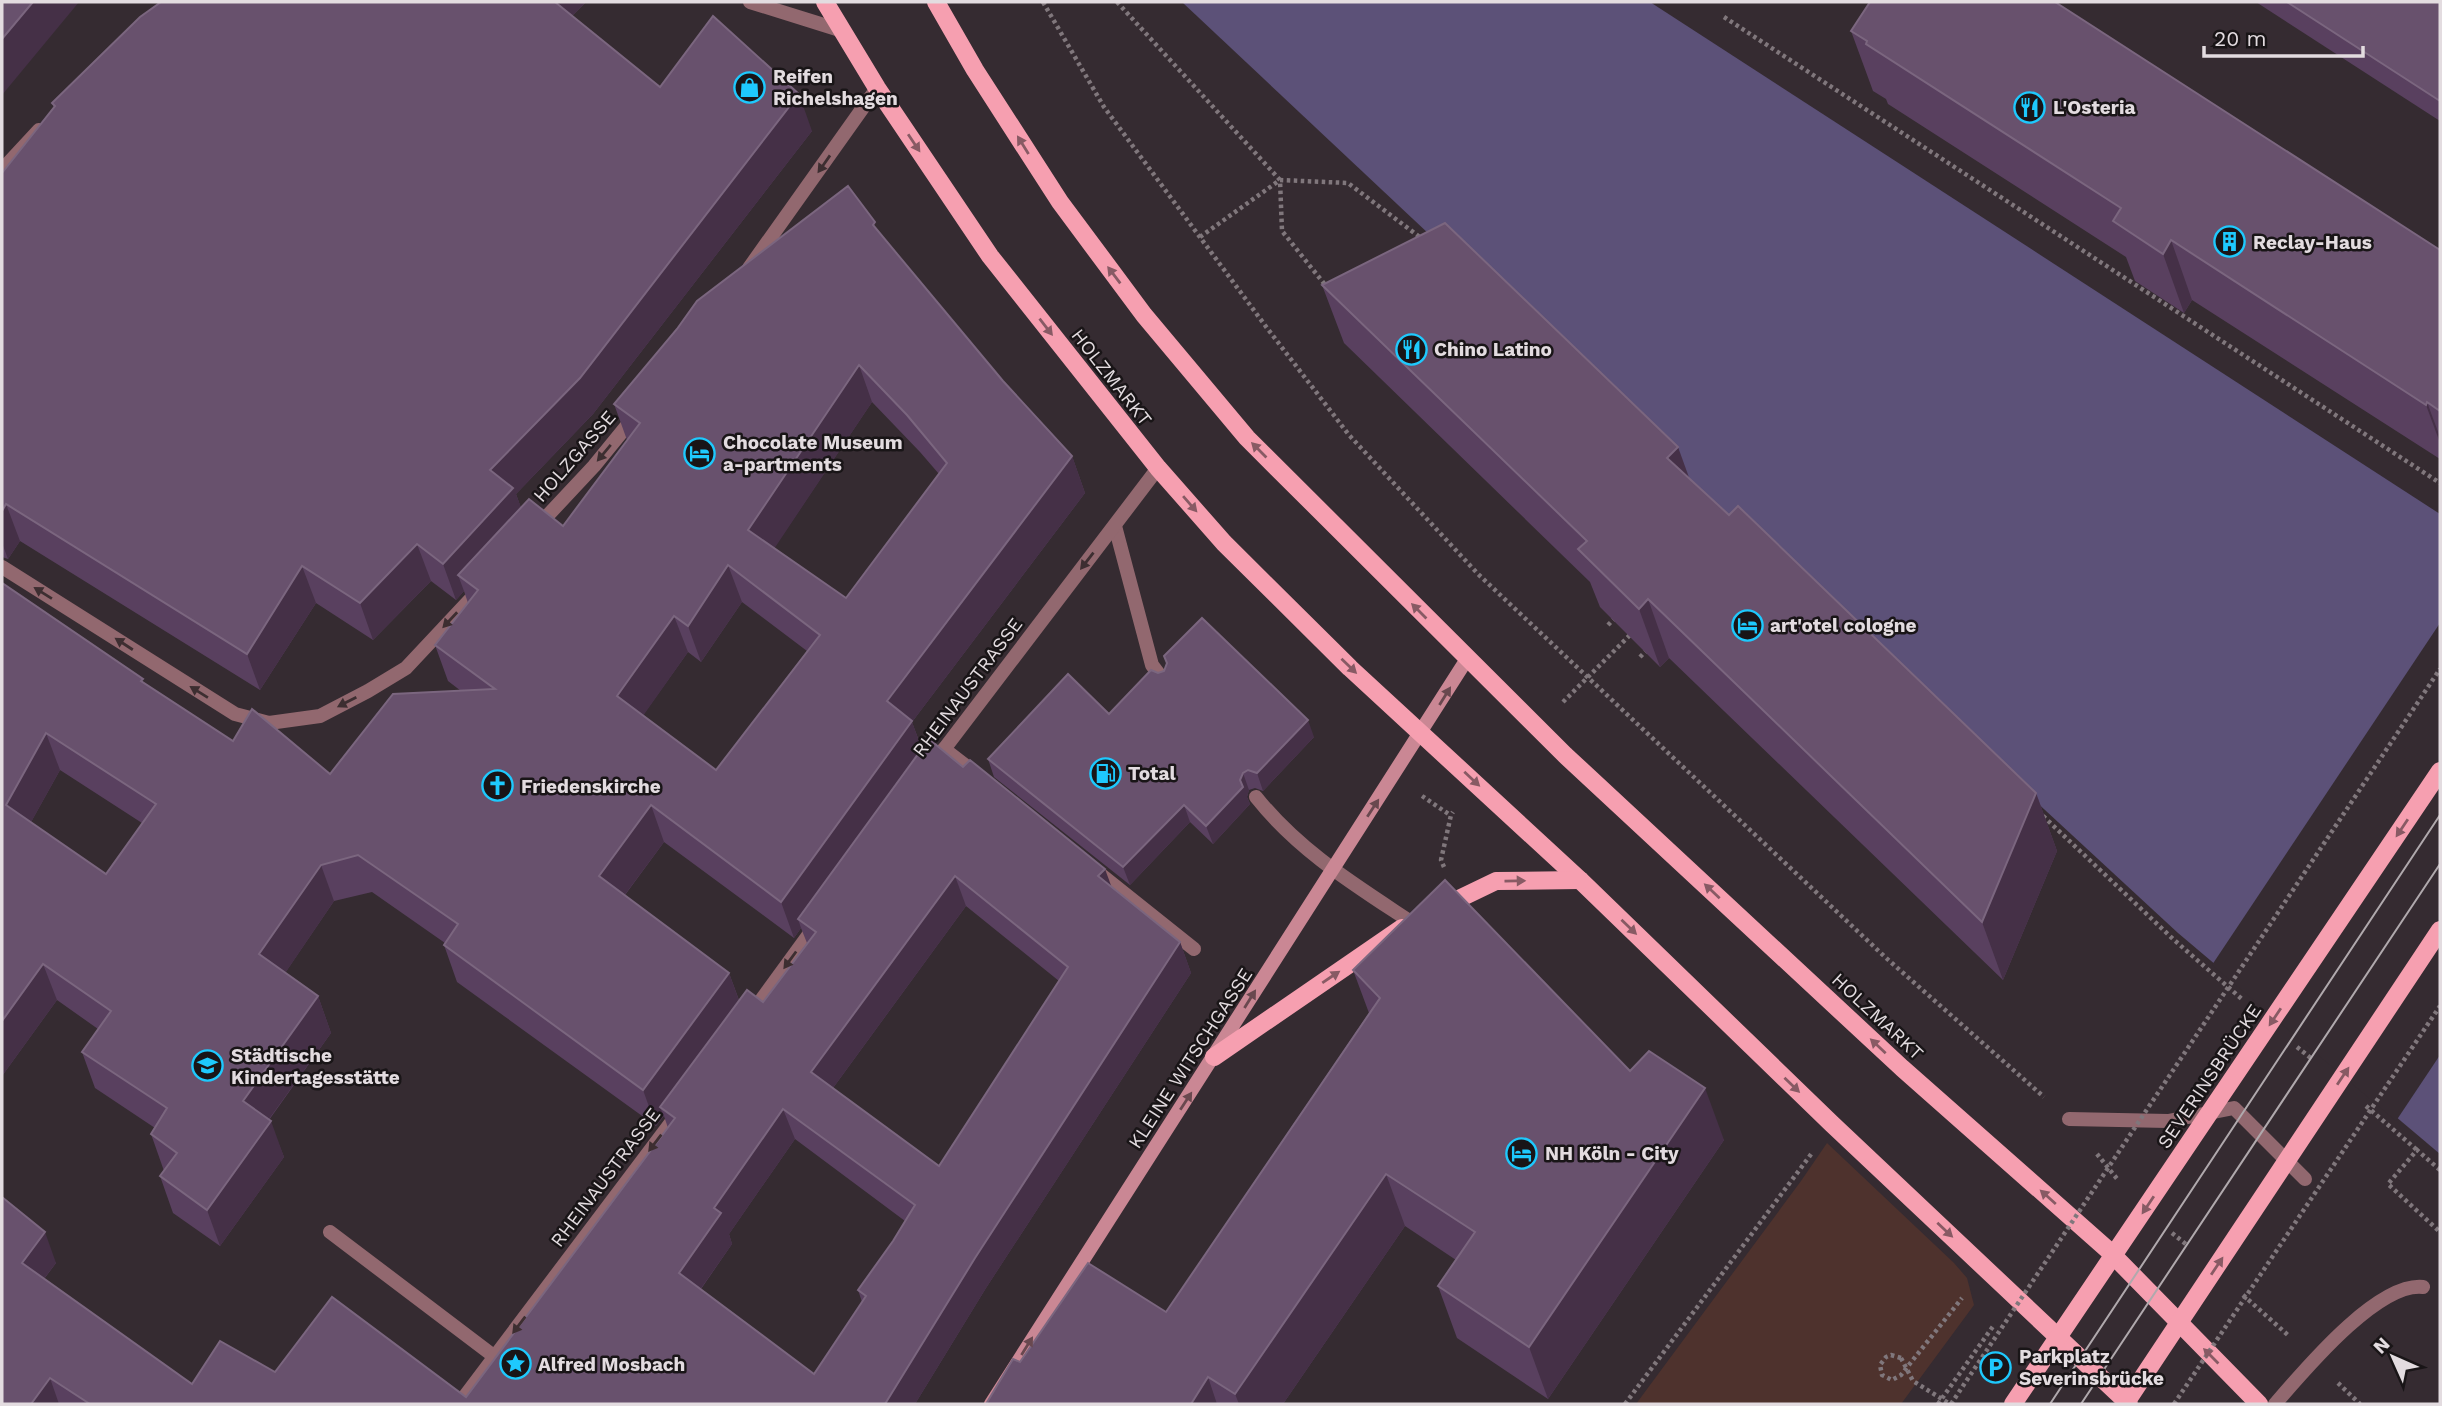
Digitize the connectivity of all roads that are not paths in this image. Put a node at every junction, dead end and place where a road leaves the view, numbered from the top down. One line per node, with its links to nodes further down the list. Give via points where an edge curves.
1 (750, 2): 4 (street)
2 (825, 2): 4 (main road, HOLZMARKT)
3 (936, 2): 15 (main road, HOLZMARKT, one-way to 3, via 1247,438 1144,315 1060,202)
4 (843, 31): 5 (main road, HOLZMARKT)
5 (877, 88): 8 (street, one-way to 8); 10 (main road, HOLZMARKT, one-way to 10, via 990,256)
6 (47, 121): 7 (street)
7 (2, 170)
8 (744, 275)
9 (647, 402): 12 (street, HOLZGASSE, one-way to 12)
10 (1158, 468): 11 (street, RHEINAUSTRASSE); 17 (main road, HOLZMARKT, one-way to 17, via 1224,543)
11 (1115, 526): 16 (street, via 1152,665); 18 (street, RHEINAUSTRASSE, one-way to 18)
12 (528, 536)
13 (2, 567): 14 (street, one-way to 13, via 407,668 320,716 269,723 234,714)
14 (491, 577)
15 (1467, 659): 17 (street, one-way to 15); 42 (main road, HOLZMARKT, one-way to 15, via 2108,1250 1902,1068)
16 (1164, 681)
17 (1422, 732): 24 (street, KLEINE WITSCHGASSE, one-way to 17); 25 (main road, HOLZMARKT, one-way to 25)
18 (944, 749): 20 (street, RHEINAUSTRASSE); 21 (street)
19 (2440, 771): 40 (main road, SEVERINSBRÜCKE, one-way to 40, bridge)
20 (920, 782)
21 (988, 784)
22 (1256, 797): 24 (street, via 1278,825)
23 (1085, 862): 29 (street)
24 (1332, 871): 27 (street); 31 (street, KLEINE WITSCHGASSE, one-way to 24)
25 (1580, 880): 27 (main road, one-way to 25, via 1496,881); 41 (main road, HOLZMARKT, one-way to 41)
26 (824, 913): 30 (street, one-way to 30)
27 (1411, 922): 31 (main road, one-way to 27)
28 (2440, 930): 41 (main road, one-way to 28, bridge)
29 (1194, 949)
30 (744, 1023)
31 (1214, 1057): 39 (street, KLEINE WITSCHGASSE, one-way to 31)
32 (688, 1100): 37 (street, RHEINAUSTRASSE, one-way to 37)
33 (2069, 1119): 34 (street, via 2168,1121 2234,1108)
34 (2305, 1179)
35 (330, 1232): 37 (street)
36 (2423, 1287): 43 (street, via 2414,1286 2365,1311)
37 (495, 1357): 38 (street, RHEINAUSTRASSE)
38 (459, 1404)
39 (991, 1404)
40 (2013, 1404)
41 (2127, 1404)
42 (2259, 1404)
43 (2275, 1404)

